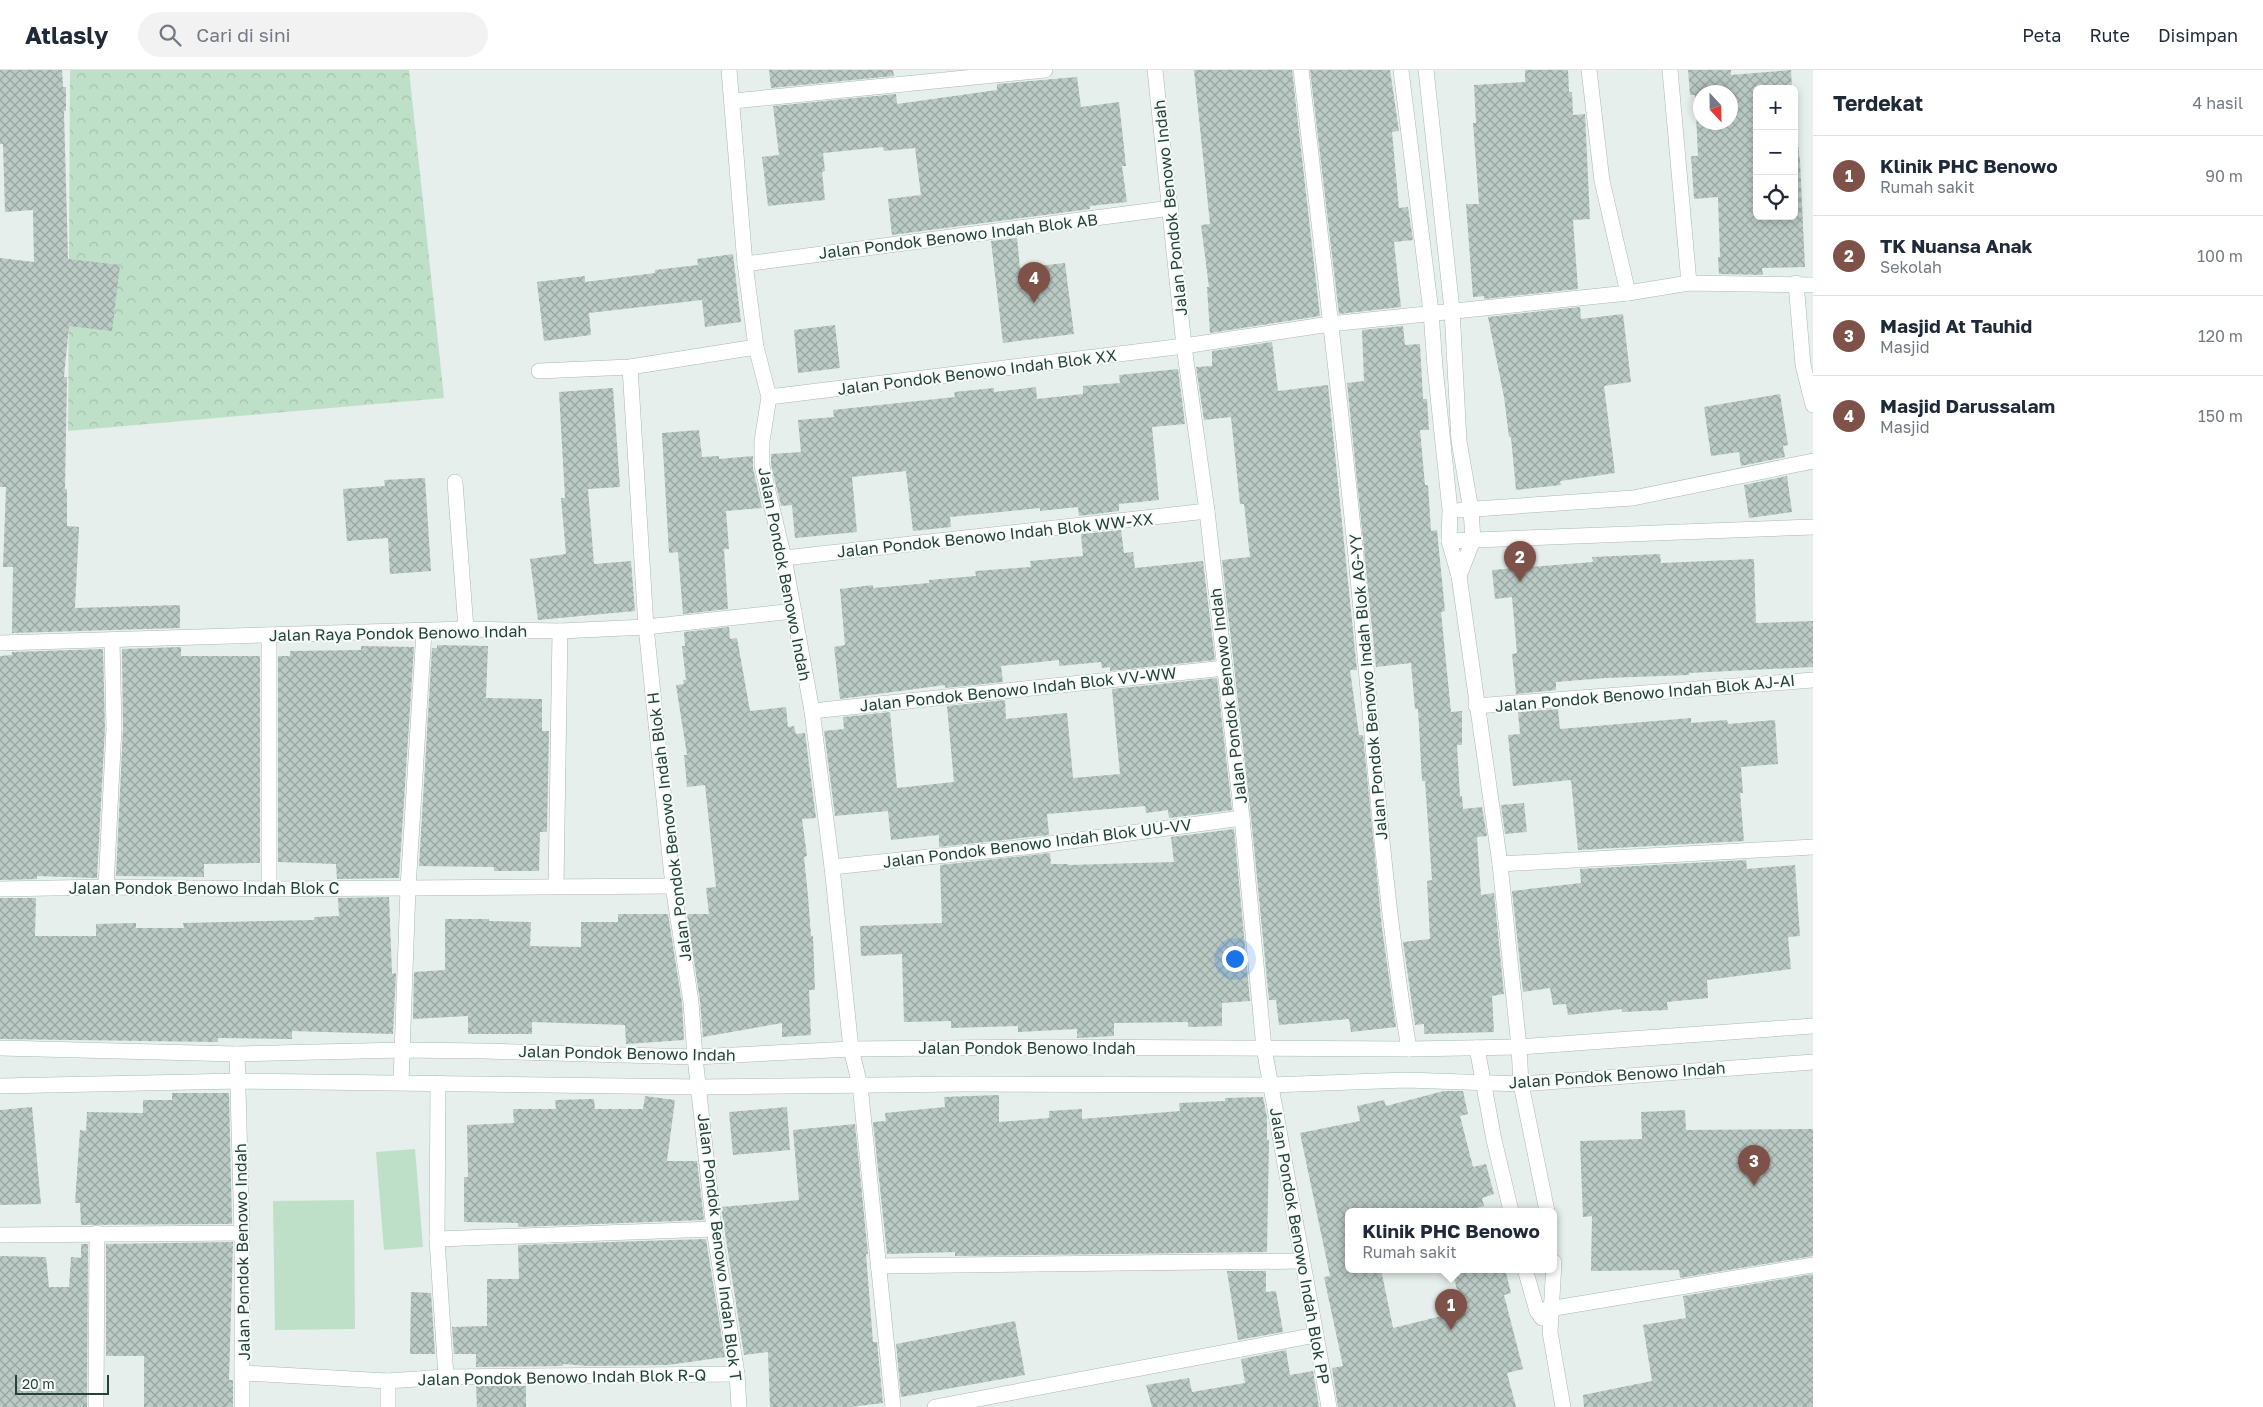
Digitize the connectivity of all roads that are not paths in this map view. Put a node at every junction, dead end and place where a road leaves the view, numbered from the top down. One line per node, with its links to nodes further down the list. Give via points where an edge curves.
1 (729, 70): 9 (street, Jalan Pondok Benowo Indah)
2 (1045, 70): 9 (street)
3 (1155, 70): 10 (street, Jalan Pondok Benowo Indah)
4 (1301, 70): 18 (street, Jalan Pondok Benowo Indah Blok AG-YY)
5 (1401, 70): 17 (street)
6 (1426, 70): 16 (street)
7 (1589, 70): 15 (street, via 1602,181)
8 (1670, 70): 12 (street)
9 (733, 101): 11 (street, Jalan Pondok Benowo Indah)
10 (1171, 208): 11 (street, Jalan Pondok Benowo Indah Blok AB); 19 (street, Jalan Pondok Benowo Indah)
11 (745, 264): 20 (street, Jalan Pondok Benowo Indah)
12 (1689, 283): 13 (street); 15 (street)
13 (1796, 283): 14 (street); 24 (street, via 1803,365)
14 (1813, 285)
15 (1628, 293): 16 (street)
16 (1452, 310): 17 (street); 28 (street, via 1459,441)
17 (1431, 312): 18 (street); 27 (street)
18 (1330, 324): 19 (street); 63 (street, Jalan Pondok Benowo Indah Blok AG-YY, via 1398,983)
19 (1184, 346): 23 (street, Jalan Pondok Benowo Indah Blok XX); 29 (street, Jalan Pondok Benowo Indah)
20 (756, 347): 21 (street); 23 (street, Jalan Pondok Benowo Indah)
21 (630, 367): 22 (street); 36 (street, Jalan Pondok Benowo Indah Blok H)
22 (539, 371)
23 (769, 397): 33 (street, Jalan Pondok Benowo Indah, via 762,441 762,466)
24 (1813, 404)
25 (1813, 461): 28 (street, via 1633,498)
26 (455, 482): 37 (street)
27 (1450, 510): 28 (street); 32 (street)
28 (1471, 510): 31 (street)
29 (1207, 511): 33 (street, Jalan Pondok Benowo Indah Blok WW-XX); 43 (street, Jalan Pondok Benowo Indah)
30 (1813, 526): 31 (street)
31 (1473, 540): 32 (street); 34 (street)
32 (1449, 541): 34 (street)
33 (784, 558): 35 (street, Jalan Pondok Benowo Indah)
34 (1458, 576): 45 (street)
35 (794, 611): 36 (street, Jalan Raya Pondok Benowo Indah); 46 (street, Jalan Pondok Benowo Indah)
36 (646, 627): 39 (street, Jalan Raya Pondok Benowo Indah); 52 (street, Jalan Pondok Benowo Indah Blok H)
37 (466, 630): 38 (street, Jalan Raya Pondok Benowo Indah); 39 (street, Jalan Raya Pondok Benowo Indah)
38 (424, 631): 40 (street, Jalan Raya Pondok Benowo Indah); 55 (street)
39 (560, 631): 51 (street)
40 (269, 635): 41 (street, Jalan Raya Pondok Benowo Indah); 56 (street)
41 (112, 640): 42 (street, Jalan Raya Pondok Benowo Indah); 53 (street, via 114,728)
42 (0, 643)
43 (1224, 668): 46 (street, Jalan Pondok Benowo Indah Blok VV-WW); 47 (street, Jalan Pondok Benowo Indah)
44 (1813, 680): 45 (street, Jalan Pondok Benowo Indah Blok AJ-AI)
45 (1476, 706): 49 (street)
46 (812, 711): 50 (street, Jalan Pondok Benowo Indah)
47 (1242, 818): 50 (street, Jalan Pondok Benowo Indah Blok UU-VV, via 1026,847); 60 (street, Jalan Pondok Benowo Indah)
48 (1813, 848): 49 (street)
49 (1500, 864): 58 (street)
50 (832, 867): 62 (street, Jalan Pondok Benowo Indah)
51 (556, 886): 52 (street, Jalan Pondok Benowo Indah Blok C); 55 (street, Jalan Pondok Benowo Indah Blok C)
52 (673, 886): 66 (street, Jalan Pondok Benowo Indah Blok H, via 691,1002)
53 (106, 887): 54 (street, Jalan Pondok Benowo Indah Blok C); 56 (street, Jalan Pondok Benowo Indah Blok C)
54 (0, 888)
55 (408, 888): 56 (street, Jalan Pondok Benowo Indah Blok C); 64 (street)
56 (269, 889)
57 (1813, 1026): 58 (street, Jalan Pondok Benowo Indah)
58 (1519, 1047): 61 (street, Jalan Pondok Benowo Indah); 73 (street)
59 (0, 1048): 65 (street, Jalan Pondok Benowo Indah)
60 (1264, 1048): 62 (street, Jalan Pondok Benowo Indah); 63 (street, Jalan Pondok Benowo Indah); 74 (street, Jalan Pondok Benowo Indah)
61 (1477, 1048): 63 (street, Jalan Pondok Benowo Indah); 70 (street)
62 (851, 1049): 66 (street, Jalan Pondok Benowo Indah); 72 (street, Jalan Pondok Benowo Indah)
63 (1409, 1049)
64 (403, 1050): 65 (street, Jalan Pondok Benowo Indah); 66 (street, Jalan Pondok Benowo Indah); 69 (street)
65 (237, 1054): 68 (street, Jalan Pondok Benowo Indah)
66 (695, 1057): 76 (street, Jalan Pondok Benowo Indah Blok T)
67 (1813, 1062): 73 (street, Jalan Pondok Benowo Indah)
68 (239, 1081): 69 (street, Jalan Pondok Benowo Indah); 75 (street, Jalan Pondok Benowo Indah); 81 (street, Jalan Pondok Benowo Indah)
69 (401, 1082): 71 (street, Jalan Pondok Benowo Indah)
70 (1483, 1082): 73 (street, Jalan Pondok Benowo Indah); 74 (street, Jalan Pondok Benowo Indah, via 1406,1080); 77 (street)
71 (438, 1083): 76 (street, Jalan Pondok Benowo Indah); 83 (street)
72 (860, 1084): 74 (street, Jalan Pondok Benowo Indah); 76 (street, Jalan Pondok Benowo Indah); 86 (street)
73 (1521, 1084): 78 (street)
74 (1271, 1085): 84 (street, Jalan Pondok Benowo Indah Blok PP)
75 (0, 1086)
76 (700, 1087): 79 (street, Jalan Pondok Benowo Indah Blok T)
77 (1510, 1208)
78 (1547, 1208)
79 (714, 1229): 83 (street); 92 (street, Jalan Pondok Benowo Indah Blok T)
80 (97, 1233): 81 (street); 82 (street); 95 (street)
81 (242, 1233): 91 (street, Jalan Pondok Benowo Indah)
82 (0, 1235)
83 (437, 1239): 93 (street)
84 (1302, 1261): 86 (street); 90 (street, Jalan Pondok Benowo Indah Blok PP)
85 (1813, 1265): 89 (street)
86 (878, 1266): 99 (street)
87 (1527, 1273): 89 (street)
88 (1552, 1273): 89 (street)
89 (1545, 1310): 102 (street)
90 (1316, 1335): 100 (street); 101 (street, Jalan Pondok Benowo Indah Blok PP)
91 (244, 1373): 94 (street, Jalan Pondok Benowo Indah); 96 (street)
92 (737, 1374): 93 (street, Jalan Pondok Benowo Indah Blok R-Q); 98 (street, Jalan Pondok Benowo Indah Blok T)
93 (446, 1377): 94 (street, Jalan Pondok Benowo Indah Blok R-Q)
94 (388, 1381): 97 (street)
95 (96, 1407)
96 (242, 1407)
97 (388, 1407)
98 (739, 1407)
99 (893, 1407)
100 (935, 1407)
101 (1330, 1407)
102 (1563, 1407)

